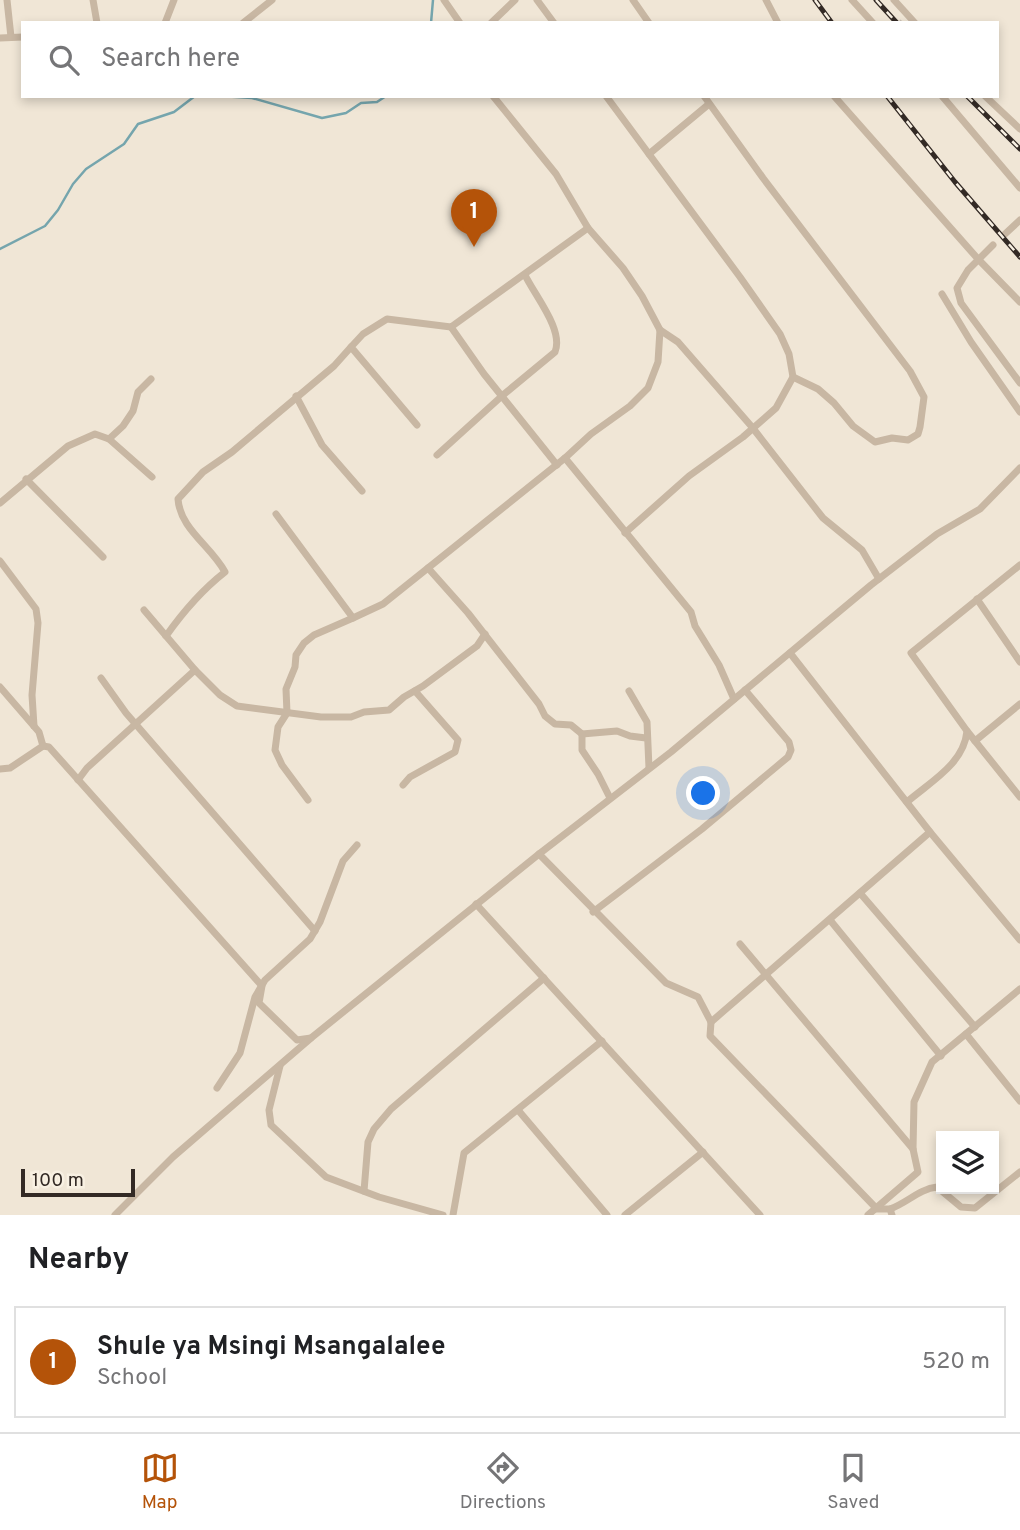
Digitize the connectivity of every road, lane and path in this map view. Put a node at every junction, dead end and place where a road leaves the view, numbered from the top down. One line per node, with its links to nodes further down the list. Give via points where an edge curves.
1 (7, 0): 22 (street)
2 (93, 0): 13 (street)
3 (174, 0): 14 (street)
4 (272, 0): 15 (street)
5 (444, 0): 16 (street)
6 (515, 0): 17 (street)
7 (537, 0): 18 (street)
8 (633, 0): 19 (street)
9 (766, 0): 20 (street)
10 (852, 0): 21 (street)
11 (894, 0): 12 (street)
12 (909, 20)
13 (97, 21)
14 (166, 21)
15 (246, 21)
16 (459, 21)
17 (493, 21)
18 (553, 21)
19 (648, 21)
20 (777, 21)
21 (871, 21)
22 (11, 37): 23 (street); 24 (street)
23 (21, 37)
24 (0, 38)
25 (495, 98): 36 (street, via 556,174)
26 (607, 98): 33 (street)
27 (705, 98): 31 (street)
28 (836, 98): 39 (street)
29 (944, 98): 34 (street)
30 (987, 98): 32 (street)
31 (709, 104): 33 (street); 46 (street, via 910,371 924,397 918,434 908,440 875,442 818,389)
32 (1020, 129)
33 (649, 154): 46 (street, via 780,334)
34 (1020, 188)
35 (1020, 220): 37 (street)
36 (588, 228): 40 (street); 44 (street, via 623,268)
37 (1005, 234)
38 (993, 245): 39 (street)
39 (978, 259): 42 (street); 48 (street, via 957,288 961,303)
40 (525, 275): 43 (street); 49 (street, via 559,343 555,352)
41 (942, 294): 51 (street)
42 (1020, 303)
43 (451, 327): 45 (street, via 387,319); 49 (street)
44 (660, 330): 53 (street, via 678,342); 56 (street, via 658,362 648,388)
45 (351, 347): 50 (street); 52 (street)
46 (793, 377): 53 (street, via 776,408)
47 (151, 379): 54 (street, via 138,392 123,426)
48 (1020, 383)
49 (503, 395): 55 (street); 57 (street)
50 (296, 396): 61 (street, via 322,445); 74 (street, via 203,472 178,499 183,521 225,572)
51 (1020, 412)
52 (417, 425)
53 (752, 427): 64 (street); 69 (street, via 823,518 862,550)
54 (109, 439): 59 (street); 60 (street, via 95,434 78,440)
55 (437, 455)
56 (565, 458): 57 (street); 64 (street)
57 (557, 465): 68 (street)
58 (1020, 468): 69 (street, via 980,509 937,534)
59 (152, 477)
60 (26, 479): 62 (street); 65 (street)
61 (362, 491)
62 (0, 503)
63 (276, 514): 72 (street)
64 (625, 533): 83 (street, via 691,612)
65 (103, 557)
66 (0, 561): 87 (street, via 36,609)
67 (1020, 565): 70 (street)
68 (428, 568): 72 (street, via 383,604); 73 (street)
69 (879, 579): 75 (street)
70 (977, 599): 76 (street); 88 (street, via 911,653)
71 (144, 610): 74 (street)
72 (354, 618): 85 (street, via 304,643 286,689)
73 (485, 634): 81 (street, via 477,646); 89 (street, via 545,716)
74 (166, 636): 77 (street)
75 (790, 653): 80 (street); 100 (street)
76 (1020, 662)
77 (195, 670): 85 (street, via 237,706); 86 (street)
78 (101, 678): 86 (street)
79 (0, 687): 87 (street)
80 (745, 690): 83 (street); 106 (street, via 789,742 788,757)
81 (415, 691): 85 (street, via 389,709 351,717); 96 (street, via 458,740 455,752)
82 (629, 691): 90 (street, via 647,722)
83 (734, 699): 93 (street)
84 (1020, 704): 91 (street)
85 (287, 713): 99 (street, via 278,727 275,750)
86 (136, 723): 95 (street); 108 (street)
87 (34, 726): 92 (street)
88 (967, 731): 91 (street); 100 (street, via 961,754)
89 (582, 734): 90 (street, via 617,731); 98 (street, via 582,750)
90 (646, 738): 93 (street)
91 (975, 741): 97 (street)
92 (43, 746): 94 (street, via 10,768); 95 (street)
93 (649, 768): 98 (street)
94 (0, 769)
95 (78, 780): 113 (street)
96 (402, 785)
97 (1020, 797)
98 (610, 798): 103 (street)
99 (308, 800)
100 (907, 802): 101 (street)
101 (930, 832): 104 (street); 109 (street)
102 (357, 845): 108 (street, via 343,861)
103 (539, 854): 105 (street); 106 (street)
104 (860, 893): 107 (street); 116 (street)
105 (476, 904): 112 (street); 118 (street)
106 (593, 912): 115 (street, via 666,983 698,997)
107 (830, 920): 111 (street); 120 (street)
108 (315, 931): 113 (street)
109 (1020, 940)
110 (740, 944): 111 (street)
111 (766, 975): 115 (street); 125 (street)
112 (544, 978): 119 (street); 128 (street, via 383,1119 368,1142)
113 (262, 986): 118 (street, via 259,1003 297,1040); 122 (street, via 240,1053)
114 (1020, 989): 116 (street)
115 (711, 1022): 129 (street, via 710,1036)
116 (975, 1027): 117 (street)
117 (966, 1034): 120 (street); 123 (street)
118 (311, 1038): 121 (street)
119 (602, 1041): 124 (street); 126 (street)
120 (941, 1056): 125 (street, via 932,1062 914,1102)
121 (280, 1065): 128 (street, via 269,1110 271,1125 326,1177); 131 (street, via 173,1157)
122 (216, 1088)
123 (1020, 1101)
124 (518, 1110): 133 (street, via 464,1153); 134 (street)
125 (914, 1149): 129 (street, via 919,1172)
126 (703, 1152): 135 (street); 136 (street)
127 (1020, 1172): 130 (street, via 975,1208 961,1207 937,1187 926,1188)
128 (364, 1191): 132 (street)
129 (877, 1209): 130 (street); 137 (street)
130 (891, 1212)
131 (115, 1215)
132 (443, 1215)
133 (453, 1215)
134 (607, 1215)
135 (625, 1215)
136 (760, 1215)
137 (868, 1215)

